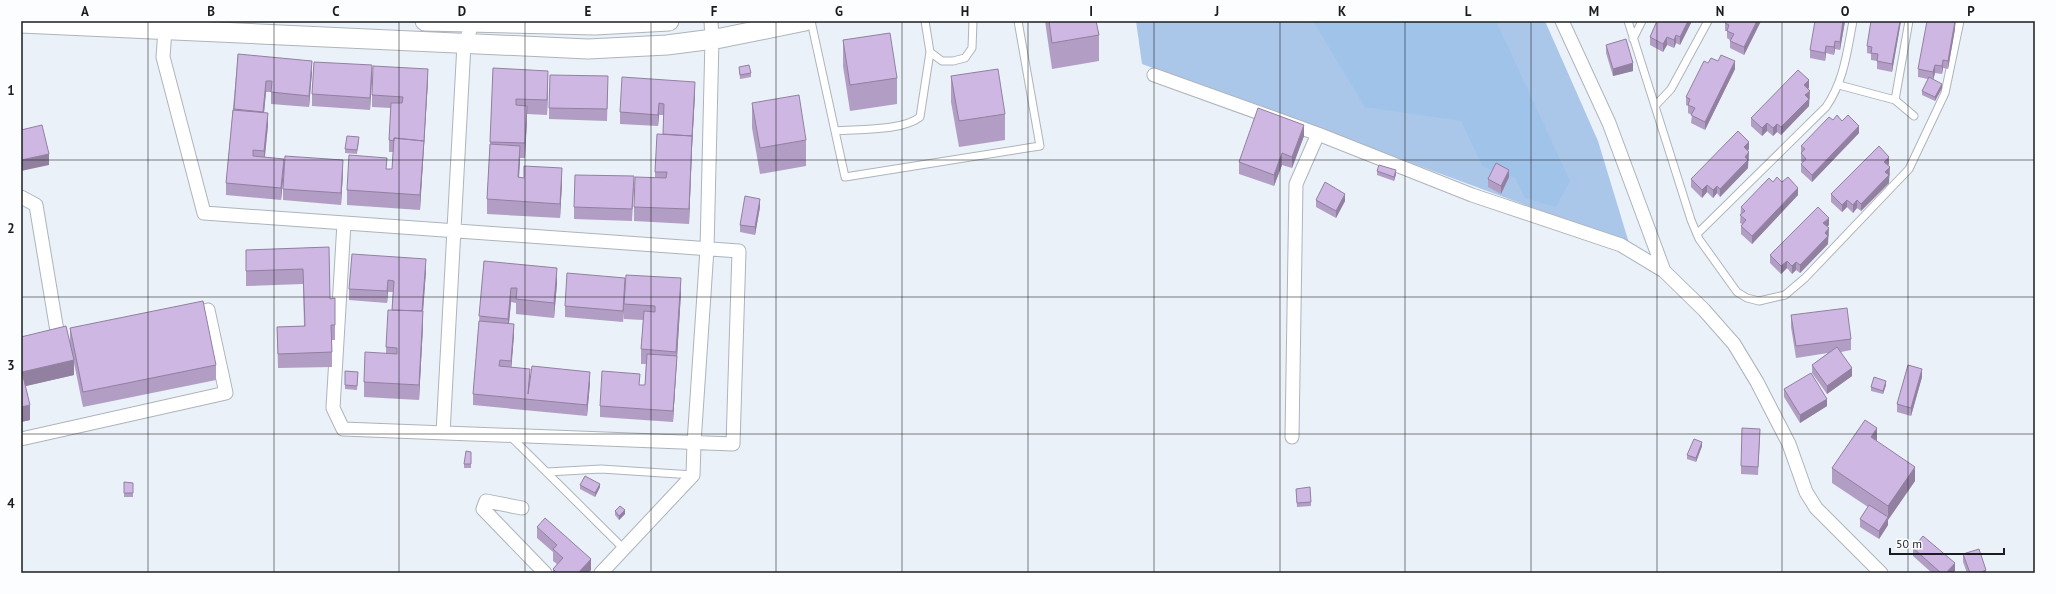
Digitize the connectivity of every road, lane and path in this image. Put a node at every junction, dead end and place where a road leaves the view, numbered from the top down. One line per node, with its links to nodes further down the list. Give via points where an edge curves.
1 (425, 21): 15 (street)
2 (670, 21): 17 (street)
3 (805, 21): 19 (street)
4 (811, 21): 28 (lane)
5 (925, 21): 22 (lane)
6 (973, 21): 22 (lane, via 972,48 965,58 953,62 942,61)
7 (1018, 21): 28 (lane, via 1040,146 845,177)
8 (1562, 21): 35 (street, via 1609,123)
9 (1628, 21): 20 (lane)
10 (1642, 21): 20 (lane)
11 (1708, 21): 26 (lane, via 1671,89)
12 (1853, 21): 24 (lane)
13 (1909, 21): 25 (lane)
14 (1960, 21): 33 (lane, via 1945,93 1909,169 1805,278 1785,295 1759,301 1737,292)
15 (474, 22): 17 (street); 21 (street)
16 (21, 23): 18 (street)
17 (594, 23)
18 (165, 30): 21 (street); 31 (street, via 163,57 204,213)
19 (711, 30): 21 (street, via 667,45 588,49); 34 (street)
20 (1633, 39): 26 (lane)
21 (464, 44): 32 (street)
22 (930, 52): 28 (lane, via 920,117 914,122)
23 (1154, 75): 29 (street)
24 (1839, 85): 25 (lane); 33 (lane, via 1826,107)
25 (1895, 100): 27 (lane)
26 (1654, 106): 33 (lane)
27 (1914, 116)
28 (835, 131)
29 (1318, 134): 35 (street, via 1472,195 1621,245); 42 (street, via 1296,184)
30 (21, 198): 38 (street, via 36,205)
31 (344, 223): 32 (street); 40 (street, via 333,408 343,429)
32 (455, 231): 34 (street); 40 (street)
33 (1697, 234)
34 (707, 249): 44 (street); 44 (street, via 739,252 733,444)
35 (1664, 271): 51 (street, via 1734,344 1789,444 1806,492 1816,508)
36 (178, 315): 43 (street, via 208,310 226,393)
37 (73, 335): 38 (street)
38 (58, 337): 39 (street)
39 (43, 340)
40 (443, 433): 41 (street)
41 (510, 436): 44 (street); 45 (lane)
42 (1292, 437)
43 (21, 439)
44 (694, 443): 46 (street)
45 (547, 472): 46 (lane, via 601,469); 48 (lane)
46 (693, 474): 48 (street)
47 (522, 508): 49 (street, via 486,501 483,510)
48 (624, 549): 50 (street)
49 (545, 573)
50 (601, 573)
51 (1881, 573)

